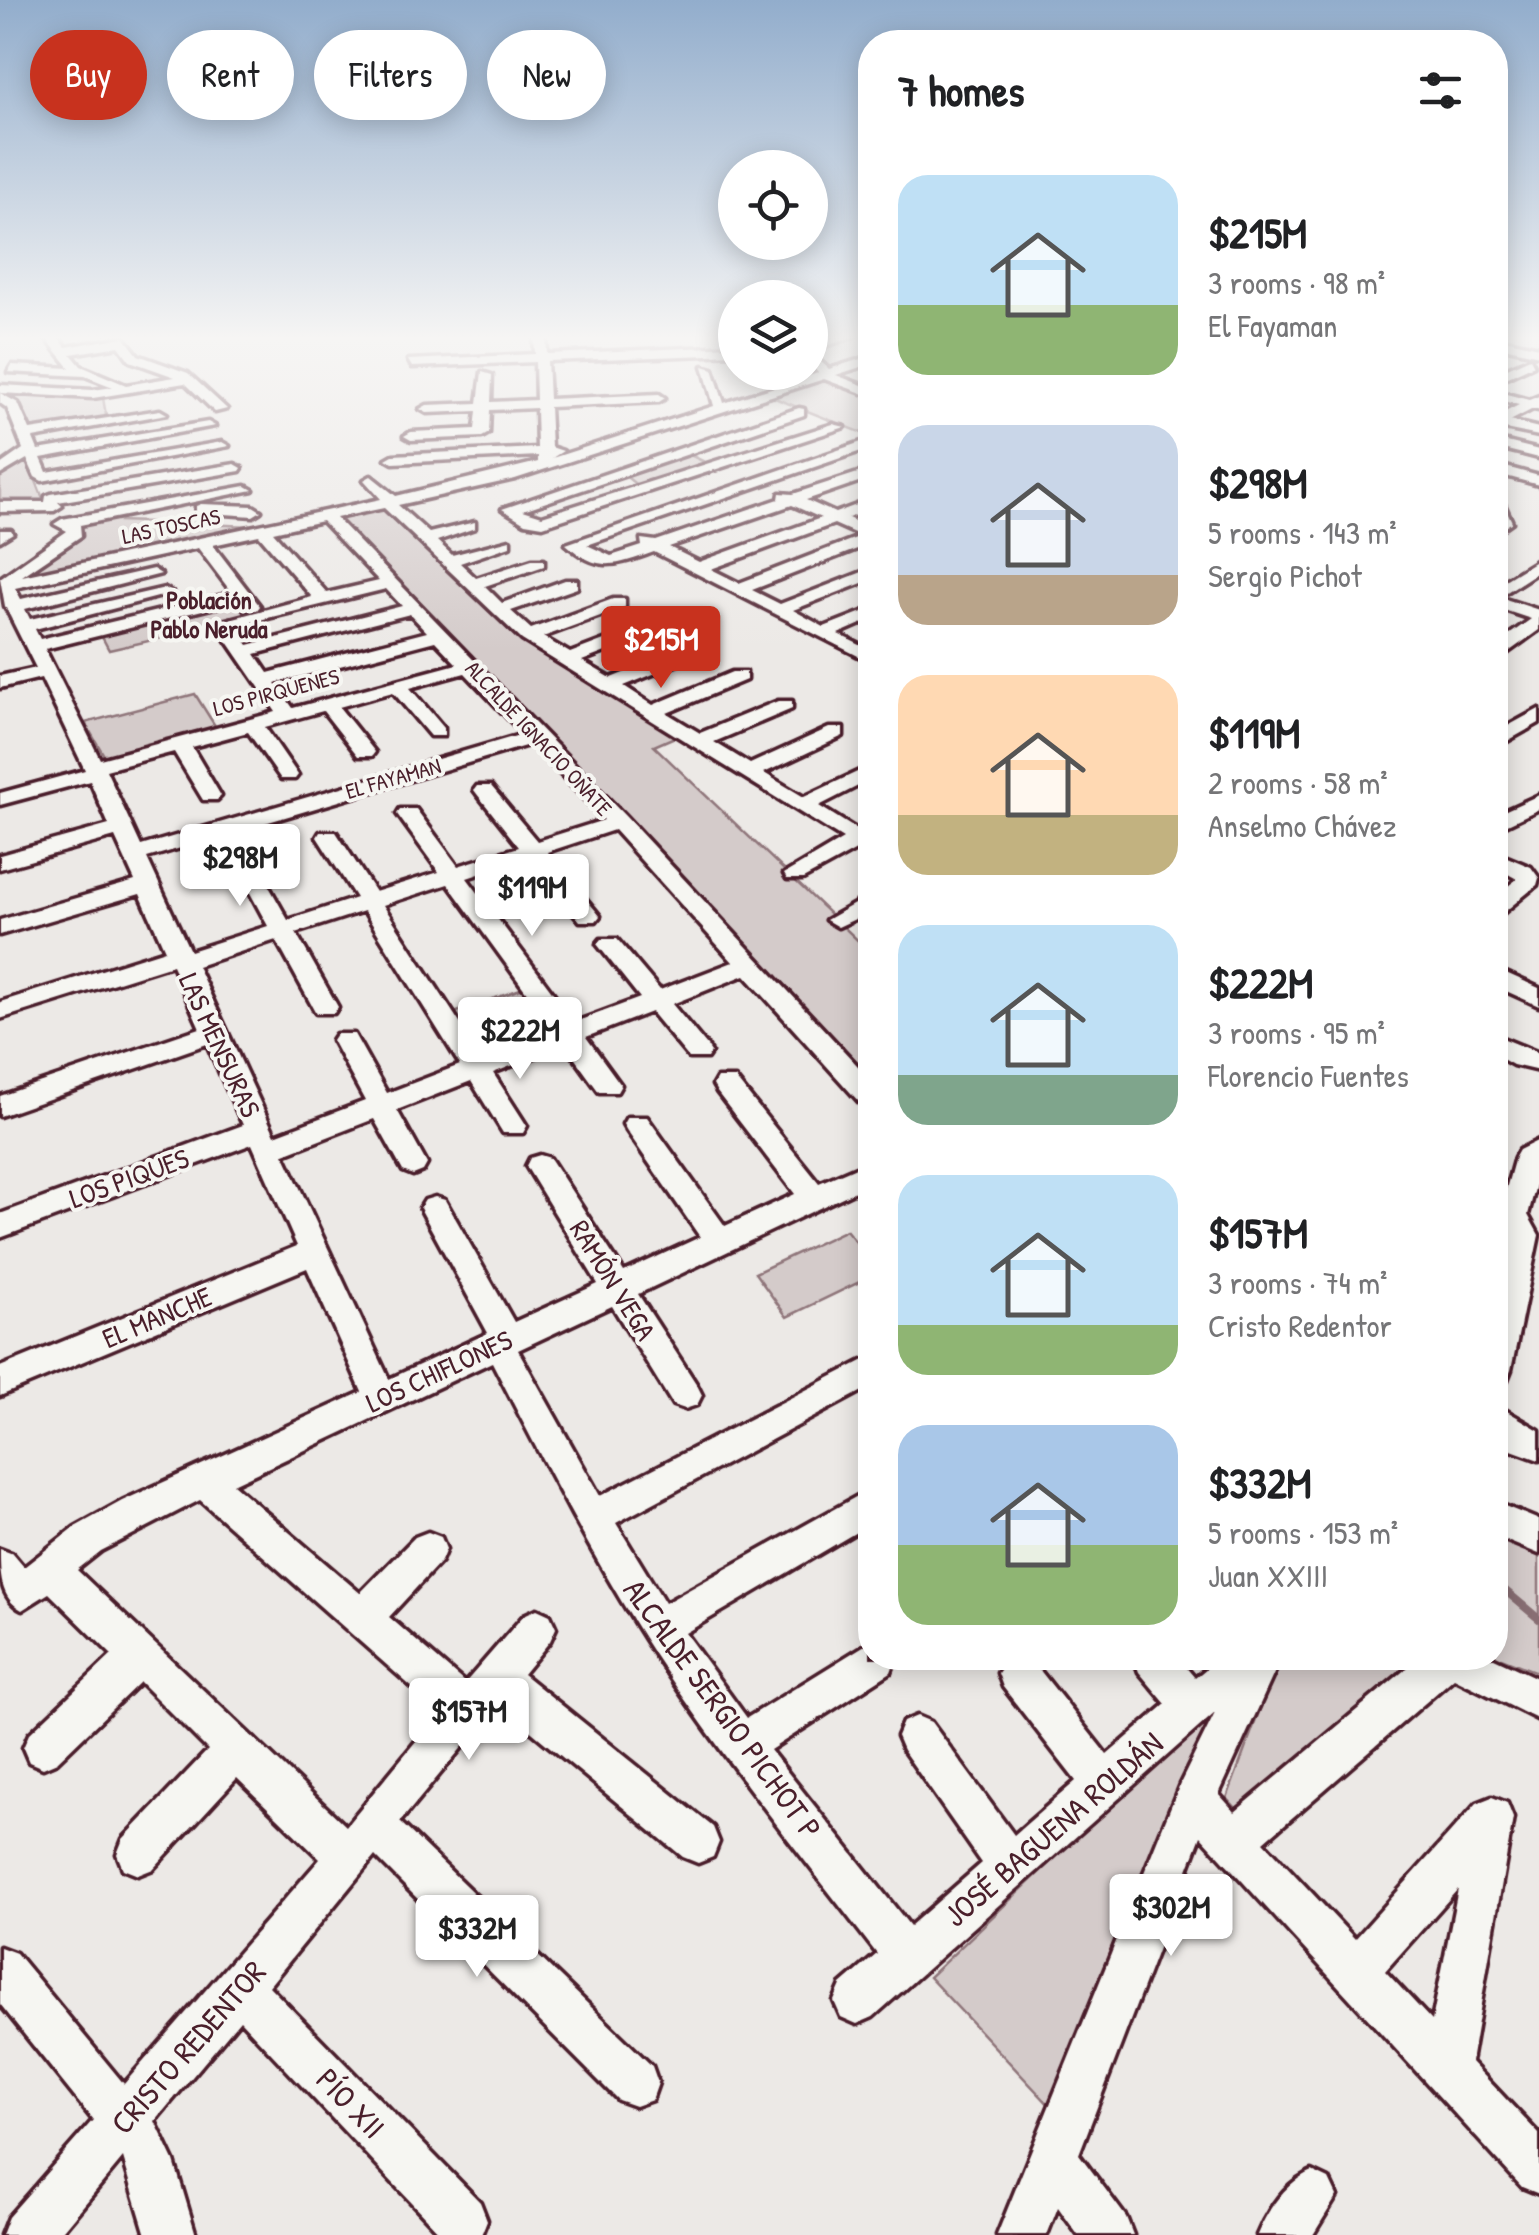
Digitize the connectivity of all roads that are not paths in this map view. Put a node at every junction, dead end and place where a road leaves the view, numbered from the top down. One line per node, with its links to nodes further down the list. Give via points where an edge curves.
1 (15, 441): 18 (street)
2 (26, 441): 23 (street)
3 (542, 441): 15 (street)
4 (598, 441): 15 (street, LAS TOSCAS)
5 (615, 441): 15 (street, LAS TOSCAS)
6 (665, 441): 12 (street)
7 (711, 441): 12 (street)
8 (794, 441): 16 (street)
9 (858, 445): 26 (street)
10 (222, 446): 23 (street)
11 (1508, 446): 13 (street)
12 (685, 450): 16 (street); 20 (street)
13 (1539, 454)
14 (392, 459): 15 (street)
15 (541, 462): 27 (street, LAS TOSCAS); 29 (street)
16 (719, 466): 26 (street); 30 (street)
17 (234, 468): 33 (street)
18 (0, 470)
19 (1508, 472): 25 (street)
20 (614, 474): 29 (street); 30 (street)
21 (448, 476): 27 (street)
22 (858, 476): 31 (street)
23 (42, 477): 33 (street)
24 (371, 480): 32 (street)
25 (1539, 481)
26 (754, 482): 31 (street); 43 (street)
27 (468, 485): 32 (street, LAS TOSCAS)
28 (246, 490): 34 (street)
29 (560, 490): 36 (street); 36 (street, via 510,510 546,520)
30 (637, 491): 36 (street)
31 (792, 499): 40 (street); 50 (street)
32 (390, 501): 39 (street, LAS TOSCAS); 46 (street)
33 (53, 503): 35 (street); 42 (street)
34 (217, 503): 38 (street); 42 (street, via 150,508)
35 (0, 507)
36 (584, 508): 43 (street)
37 (858, 509): 40 (street)
38 (253, 511)
39 (326, 515): 44 (street, LAS TOSCAS); 59 (street, ALCALDE IGNACIO OÑATE)
40 (834, 518): 45 (street); 55 (street)
41 (470, 525): 46 (street)
42 (63, 527): 58 (street, via 75,532)
43 (618, 527): 50 (street); 50 (street, via 574,543 600,560)
44 (262, 529): 48 (street, LAS TOSCAS); 66 (street)
45 (858, 530)
46 (426, 539): 52 (street)
47 (858, 541): 63 (street)
48 (202, 542): 51 (street, LAS TOSCAS); 65 (street)
49 (504, 543): 52 (street)
50 (656, 546): 55 (street)
51 (140, 556): 56 (street); 58 (street, LAS TOSCAS)
52 (449, 561): 62 (street)
53 (538, 563): 62 (street)
54 (1539, 564): 61 (street)
55 (698, 568): 63 (street)
56 (152, 574): 64 (street); 68 (street)
57 (858, 579): 72 (street)
58 (3, 581): 68 (street, LAS MENSURAS)
59 (391, 583): 66 (street); 70 (street, ALCALDE IGNACIO OÑATE)
60 (571, 584): 71 (street)
61 (1508, 584)
62 (473, 585): 71 (street)
63 (739, 589): 72 (street)
64 (164, 593): 73 (street); 77 (street)
65 (243, 595): 73 (street); 74 (street)
66 (323, 600): 74 (street)
67 (619, 603): 81 (street)
68 (14, 606): 77 (street, LAS MENSURAS)
69 (1508, 606): 76 (street)
70 (415, 608): 80 (street, ALCALDE IGNACIO OÑATE); 84 (street)
71 (499, 610): 81 (street)
72 (780, 610): 79 (street)
73 (177, 611): 83 (street)
74 (258, 615): 84 (street, via 224,623)
75 (858, 619): 79 (street)
76 (1539, 619): 82 (street)
77 (24, 626): 83 (street, LAS MENSURAS)
78 (652, 628): 87 (street)
79 (824, 633): 86 (street)
80 (440, 634): 88 (street, ALCALDE IGNACIO OÑATE); 91 (street)
81 (528, 636): 87 (street)
82 (1508, 643)
83 (34, 646): 89 (street, LAS MENSURAS)
84 (244, 651): 91 (street)
85 (694, 651): 94 (street)
86 (858, 651)
87 (568, 660): 94 (street)
88 (470, 666): 93 (street, LOS PIRQUENES); 104 (street, ALCALDE IGNACIO OÑATE)
89 (46, 671): 92 (street); 108 (street, LAS MENSURAS)
90 (739, 676): 97 (street)
91 (264, 680): 98 (street)
92 (0, 682)
93 (397, 685): 95 (street, LOS PIRQUENES); 101 (street)
94 (610, 686): 97 (street)
95 (328, 704): 98 (street, LOS PIRQUENES); 107 (street)
96 (785, 704): 105 (street)
97 (652, 712): 105 (street)
98 (288, 715): 100 (street, LOS PIRQUENES)
99 (1539, 715): 103 (street)
100 (254, 724): 106 (street, LOS PIRQUENES); 110 (street)
101 (436, 732)
102 (836, 732): 109 (street)
103 (1508, 734)
104 (537, 736): 120 (street, ALCALDE IGNACIO OÑATE); 127 (street, EL FAYAMAN)
105 (699, 741): 109 (street)
106 (180, 744): 108 (street, LOS PIRQUENES); 113 (street)
107 (364, 752)
108 (95, 770): 114 (street, LOS PIRQUENES); 121 (street, LAS MENSURAS)
109 (749, 772): 116 (street)
110 (288, 775)
111 (858, 778): 116 (street)
112 (484, 790): 126 (street)
113 (210, 796)
114 (0, 799)
115 (1539, 801): 118 (street)
116 (803, 806): 123 (street)
117 (408, 814): 132 (street)
118 (1508, 814)
119 (1508, 819): 122 (street)
120 (618, 822): 126 (street); 143 (street, ALCALDE IGNACIO OÑATE)
121 (122, 828): 127 (street, LAS MENSURAS); 128 (street)
122 (1539, 828)
123 (858, 836)
124 (328, 837): 135 (street)
125 (858, 844): 131 (street)
126 (532, 850): 132 (street); 137 (street)
127 (133, 855): 133 (street, LAS MENSURAS)
128 (0, 862)
129 (245, 863): 140 (street)
130 (1508, 865): 134 (street, via 1529,880)
131 (795, 874)
132 (452, 876): 135 (street); 150 (street)
133 (147, 885): 139 (street); 142 (street, LAS MENSURAS)
134 (1508, 897)
135 (368, 902): 140 (street); 155 (street)
136 (858, 909): 138 (street)
137 (588, 916)
138 (838, 920)
139 (0, 928)
140 (281, 930): 142 (street); 147 (street)
141 (609, 944): 146 (street)
142 (180, 958): 148 (street); 149 (street, LAS MENSURAS)
143 (749, 965): 146 (street, LOS PIQUES); 156 (street, ALCALDE IGNACIO OÑATE)
144 (1508, 981): 145 (street)
145 (1536, 993)
146 (656, 1001): 150 (street, LOS PIQUES); 153 (street)
147 (325, 1007)
148 (0, 1011)
149 (214, 1032): 159 (street); 163 (street, LAS MENSURAS)
150 (569, 1034): 155 (street, LOS PIQUES); 158 (street)
151 (345, 1040): 160 (street)
152 (1508, 1050): 154 (street)
153 (698, 1052)
154 (1537, 1062)
155 (478, 1068): 160 (street, LOS PIQUES); 162 (street)
156 (858, 1083)
157 (726, 1085): 168 (street)
158 (608, 1086)
159 (0, 1106)
160 (380, 1106): 163 (street, LOS PIQUES); 165 (street)
161 (637, 1124): 173 (street)
162 (513, 1126)
163 (263, 1139): 172 (street, LOS PIQUES); 174 (street, LAS MENSURAS)
164 (1539, 1150): 170 (street, via 1529,1157)
165 (413, 1164)
166 (540, 1166): 175 (street, RAMÓN VEGA)
167 (858, 1178): 168 (street, LOS CHIFLONES)
168 (814, 1198): 173 (street, LOS CHIFLONES)
169 (435, 1208): 177 (street, ALCALDE SERGIO PICHOT P)
170 (1508, 1212)
171 (1508, 1224): 176 (street, via 1525,1232)
172 (0, 1226)
173 (718, 1242): 175 (street, LOS CHIFLONES)
174 (314, 1252): 179 (street, EL MANCHE); 181 (street, LAS MENSURAS)
175 (618, 1288): 177 (street, LOS CHIFLONES); 180 (street, RAMÓN VEGA)
176 (1508, 1310)
177 (502, 1341): 181 (street, LOS CHIFLONES); 186 (street, ALCALDE SERGIO PICHOT P)
178 (858, 1377): 186 (street)
179 (0, 1382)
180 (685, 1395)
181 (380, 1397): 184 (street, LOS CHIFLONES)
182 (1508, 1429): 183 (street)
183 (1539, 1445)
184 (202, 1480): 190 (street, LOS CHIFLONES); 191 (street)
185 (858, 1512): 192 (street)
186 (594, 1517): 192 (street, ALCALDE SERGIO PICHOT P)
187 (1508, 1525): 188 (street)
188 (1539, 1538)
189 (428, 1549): 191 (street)
190 (24, 1576): 194 (street)
191 (362, 1618): 205 (street)
192 (659, 1626): 207 (street, ALCALDE SERGIO PICHOT P)
193 (537, 1628): 202 (street, CRISTO REDENTOR)
194 (139, 1656): 208 (street); 209 (street)
195 (858, 1670): 207 (street)
196 (1163, 1670): 204 (street)
197 (1234, 1670): 204 (street, JOSÉ BAGUENA ROLDÁN)
198 (1256, 1670): 211 (street)
199 (1437, 1670): 213 (street)
200 (1476, 1670): 203 (street)
201 (1017, 1674): 210 (street)
202 (496, 1676): 205 (street, CRISTO REDENTOR); 214 (street)
203 (1539, 1700)
204 (1193, 1706): 210 (street, JOSÉ BAGUENA ROLDÁN)
205 (467, 1710): 212 (street, CRISTO REDENTOR)
206 (917, 1736): 216 (street)
207 (743, 1744): 217 (street, ALCALDE SERGIO PICHOT P)
208 (43, 1748)
209 (236, 1750): 212 (street); 215 (street)
210 (1104, 1784): 216 (street, JOSÉ BAGUENA ROLDÁN)
211 (1195, 1799): 213 (street); 225 (street)
212 (361, 1841): 220 (street, CRISTO REDENTOR); 223 (street)
213 (1233, 1841): 219 (street)
214 (698, 1842)
215 (138, 1854)
216 (1010, 1866): 217 (street, JOSÉ BAGUENA ROLDÁN)
217 (907, 1958): 221 (street, JOSÉ BAGUENA ROLDÁN)
218 (0, 1969): 224 (street)
219 (1356, 1972): 222 (street); 222 (street, via 1492,1818)
220 (240, 1986): 224 (street, CRISTO REDENTOR); 228 (street, PÍO XII)
221 (857, 2001)
222 (1446, 2070): 226 (street)
223 (635, 2083)
224 (125, 2120): 229 (street, CRISTO REDENTOR); 230 (street, via 150,2161)
225 (1052, 2158): 231 (street); 232 (street)
226 (1539, 2170)
227 (1312, 2196): 233 (street)
228 (462, 2220)
229 (26, 2235)
230 (170, 2235)
231 (1022, 2235)
232 (1108, 2235)
233 (1282, 2235)

